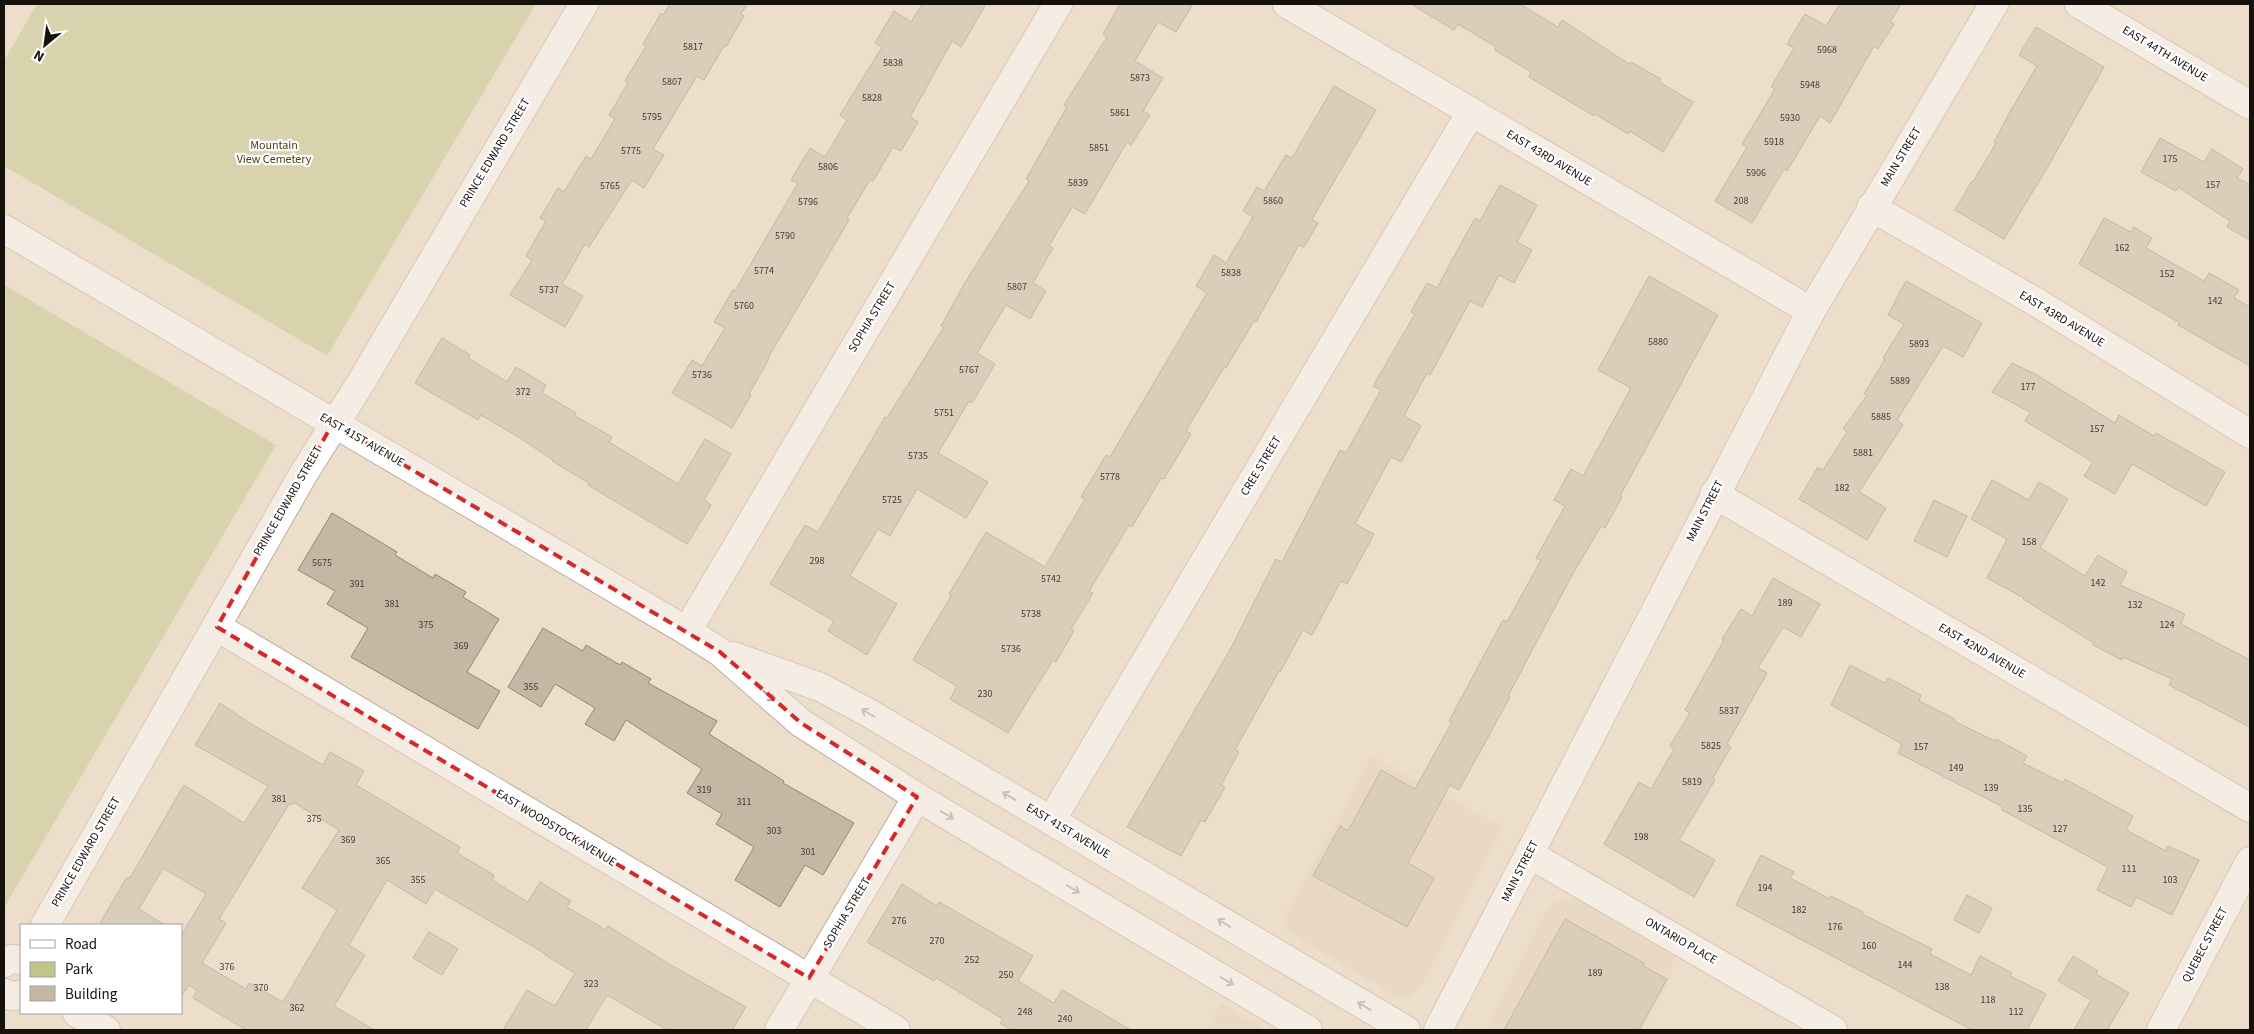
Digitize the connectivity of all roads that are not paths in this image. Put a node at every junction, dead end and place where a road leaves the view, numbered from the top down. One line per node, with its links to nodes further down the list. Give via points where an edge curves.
1 (584, 4): 11 (street, PRINCE EDWARD STREET, via 360,384)
2 (1058, 4): 15 (street, SOPHIA STREET)
3 (1994, 4): 8 (street, MAIN STREET)
4 (2079, 4): 6 (street, EAST 44TH AVENUE)
5 (1297, 6): 7 (street, EAST 43RD AVENUE)
6 (2250, 105)
7 (1471, 112): 10 (street, EAST 43RD AVENUE); 19 (street, CREE STREET)
8 (1871, 207): 10 (street, MAIN STREET); 12 (street, EAST 43RD AVENUE, via 2036,302)
9 (4, 230): 11 (street, EAST 41ST AVENUE)
10 (1810, 310): 13 (street, MAIN STREET)
11 (333, 423): 14 (street, PRINCE EDWARD STREET); 15 (street, EAST 41ST AVENUE)
12 (2250, 434)
13 (1714, 494): 18 (street, EAST 42ND AVENUE); 20 (street, MAIN STREET)
14 (217, 627): 22 (street, PRINCE EDWARD STREET); 25 (street, EAST WOODSTOCK AVENUE)
15 (687, 631): 16 (street, EAST 41ST AVENUE)
16 (720, 652): 17 (street, EAST 41ST AVENUE, one-way to 17, via 801,724); 19 (street, EAST 41ST AVENUE, one-way to 16, via 820,687)
17 (917, 797): 25 (street, SOPHIA STREET); 30 (street, EAST 41ST AVENUE, one-way to 30)
18 (2250, 808)
19 (1051, 821): 31 (street, EAST 41ST AVENUE, one-way to 19)
20 (1529, 854): 32 (street, MAIN STREET); 33 (street, ONTARIO PLACE)
21 (2250, 861): 34 (street, QUEBEC STREET)
22 (46, 924)
23 (20, 960): 24 (street)
24 (4, 963)
25 (809, 978): 28 (street, SOPHIA STREET); 29 (street, EAST WOODSTOCK AVENUE)
26 (79, 1014): 27 (street)
27 (106, 1030)
28 (779, 1030)
29 (896, 1030)
30 (1308, 1030)
31 (1406, 1030)
32 (1438, 1030)
33 (1833, 1030)
34 (2161, 1030)

